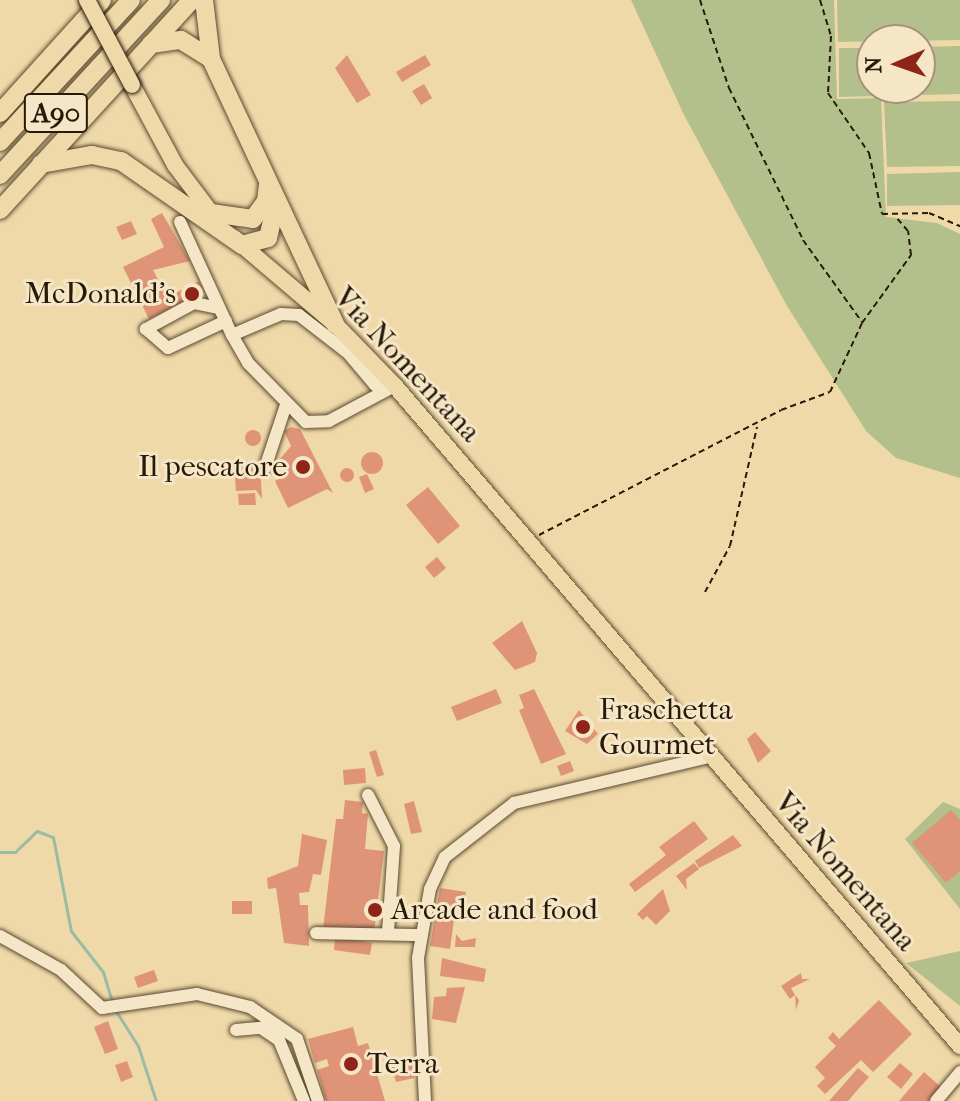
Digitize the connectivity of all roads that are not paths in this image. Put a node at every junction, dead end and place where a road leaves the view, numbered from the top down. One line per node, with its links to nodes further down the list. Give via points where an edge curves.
1 (87, 0): 18 (main road, Via Nomentana, bridge, via 175,165)
2 (102, 0): 9 (highway)
3 (131, 0): 12 (highway, A90)
4 (161, 0): 14 (highway, A90)
5 (192, 0): 7 (highway)
6 (204, 0): 8 (highway)
7 (151, 44): 8 (highway, via 181,40); 13 (highway)
8 (211, 59): 15 (highway)
9 (33, 76): 10 (highway); 11 (highway)
10 (0, 97)
11 (0, 113)
12 (0, 142)
13 (41, 164): 17 (highway); 20 (highway, via 92,155 121,161)
14 (0, 175)
15 (267, 177): 16 (highway); 18 (highway, via 266,201 255,217 235,221)
16 (277, 197): 20 (highway, via 268,238); 23 (highway)
17 (0, 210)
18 (211, 213): 20 (main road, Via Nomentana)
19 (180, 222): 21 (street)
20 (242, 245): 23 (main road, Via Nomentana)
21 (219, 308): 22 (street); 22 (street, via 194,303 146,329 168,348)
22 (226, 321): 24 (street)
23 (335, 324): 25 (main road, Via Nomentana)
24 (232, 335): 25 (street, via 281,314 299,315 348,353 375,385); 26 (street, via 248,363)
25 (392, 387): 26 (street, via 321,424 306,422); 28 (main road, Via Nomentana)
26 (286, 405): 27 (street)
27 (265, 468)
28 (709, 757): 32 (street, via 539,794 498,811 438,867); 34 (main road, Via Nomentana)
29 (368, 795): 30 (street, via 394,846)
30 (388, 931): 31 (street, via 376,937); 32 (street)
31 (316, 933)
32 (421, 935): 41 (street, via 418,1002)
33 (0, 936): 40 (street, via 61,970 113,1009 197,994 250,1007 297,1039)
34 (942, 1021): 36 (main road, Via Nomentana); 37 (main road, Via Nomentana)
35 (236, 1030): 39 (street, via 261,1028 279,1040)
36 (960, 1034)
37 (960, 1046)
38 (960, 1072): 42 (street)
39 (304, 1101)
40 (318, 1101)
41 (425, 1101)
42 (936, 1101)

